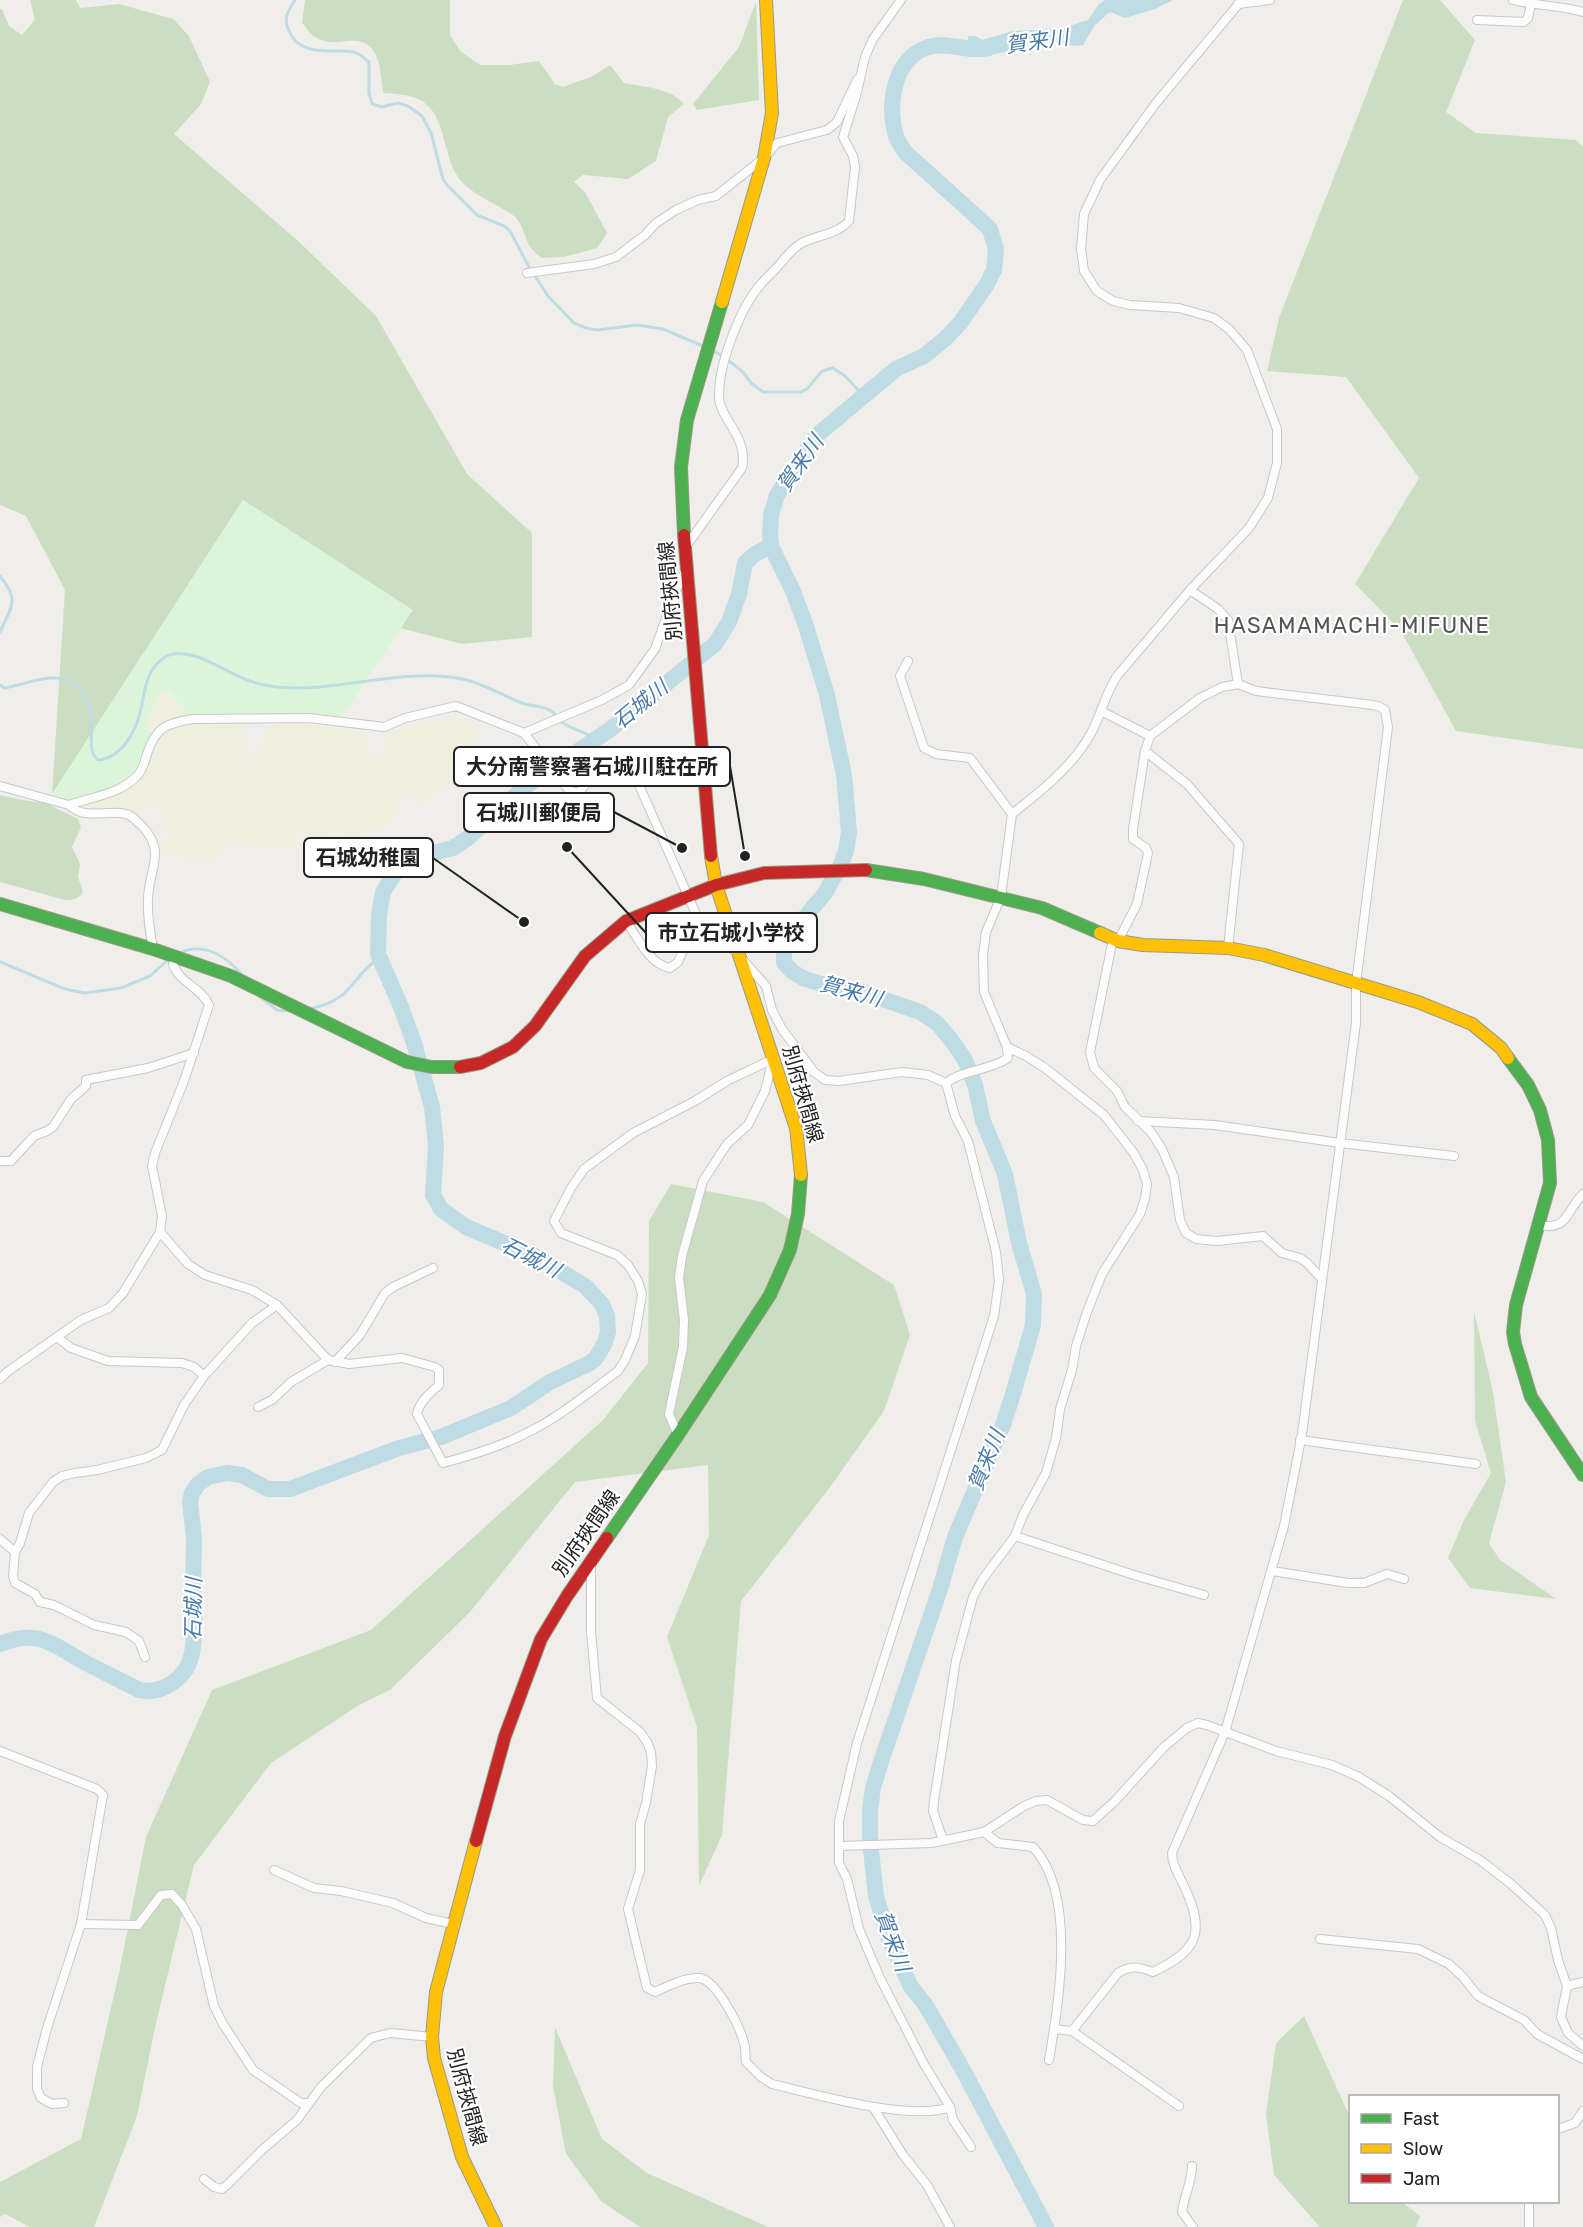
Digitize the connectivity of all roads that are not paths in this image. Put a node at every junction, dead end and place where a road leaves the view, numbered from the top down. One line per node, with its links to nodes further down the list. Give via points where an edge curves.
1 (766, 0): 10 (main road, 別府挾間線, via 772,113)
2 (901, 0): 9 (street, via 873,39)
3 (1270, 0): 5 (street)
4 (1513, 0): 6 (street)
5 (1240, 2): 14 (street, via 1156,103 1100,180 1084,214 1081,249 1084,271 1097,291 1113,300 1179,308 1214,318 1229,328 1247,350 1277,429 1277,463 1268,498 1249,528)
6 (1531, 4): 7 (street); 8 (street, via 1524,22)
7 (1583, 12)
8 (1478, 20)
9 (860, 76): 10 (street, via 837,122 827,130 777,143); 12 (street, via 843,137 855,167 849,221 843,228 790,252 760,285 746,308 721,372 718,398 745,457 742,468)
10 (764, 158): 11 (street, via 716,196 698,200 656,223 616,257); 12 (main road, 別府挾間線, via 687,420 681,466)
11 (527, 273)
12 (685, 548): 13 (main road, 別府挾間線)
13 (687, 568): 18 (street, via 656,649 629,685); 24 (main road, 別府挾間線, via 709,842)
14 (1190, 590): 16 (street, via 1228,620); 17 (street, via 1117,676)
15 (908, 662): 23 (street, via 900,676 924,748 936,754 970,758)
16 (1238, 684): 19 (street, via 1200,698); 35 (street, via 1256,691 1365,704 1385,710 1388,727)
17 (1101, 711): 19 (street); 23 (street, via 1074,757)
18 (524, 733): 22 (street, via 456,706 384,727 309,718 183,721 158,731 139,774 127,784); 25 (street, via 573,792 579,792 607,759 626,765 635,776)
19 (1150, 736): 20 (street)
20 (1145, 751): 30 (street, via 1133,839 1148,853 1137,904); 31 (street, via 1187,784 1239,844)
21 (0, 786): 22 (street)
22 (69, 805): 32 (street, via 87,815 130,814 152,840 156,859 148,895 148,920)
23 (1012, 814): 26 (street)
24 (716, 885): 25 (main road); 26 (main road, via 764,873 879,871); 33 (main road, 別府挾間線)
25 (688, 896): 28 (main road); 29 (street)
26 (1001, 897): 30 (main road, via 1041,908); 36 (street, via 986,932 984,992)
27 (0, 904): 32 (main road)
28 (626, 921): 29 (street, via 655,961 670,968 678,962 689,936); 34 (main road, via 585,956 536,1026 513,1047 481,1063 451,1068 407,1062 231,976)
29 (702, 924): 33 (street)
30 (1116, 940): 31 (main road, via 1143,945); 40 (street, via 1090,1052 1094,1068 1117,1091)
31 (1228, 948): 35 (main road, via 1264,955)
32 (153, 949): 34 (main road)
33 (737, 953): 38 (main road, 別府挾間線); 39 (street, via 766,986 782,1029 814,1072 825,1080 902,1072 928,1075)
34 (176, 957): 37 (street, via 172,964 177,973 205,996 209,1005)
35 (1356, 984): 41 (street, via 1356,1023); 45 (main road, via 1418,1002 1472,1024 1516,1066 1540,1110 1548,1140 1550,1183)
36 (1007, 1047): 39 (street, via 1008,1058 999,1064); 59 (street, via 1045,1068 1104,1115 1133,1152 1147,1184 1140,1214 1102,1274 1087,1312 1046,1473)
37 (194, 1053): 43 (street, via 148,1068 86,1080 86,1086 53,1127 34,1136 11,1161); 46 (street, via 154,1153 152,1166 162,1216)
38 (773, 1059): 51 (street, via 633,1133 584,1169 571,1188 554,1221 561,1233 628,1264 642,1294 635,1336 618,1371 541,1426 507,1443 443,1463 417,1414 419,1406 439,1385 439,1370 402,1358 349,1364); 55 (street, via 765,1091 748,1125 727,1144 704,1181 682,1256 679,1278 683,1347 669,1414); 55 (main road, 別府挾間線, via 796,1128 802,1169 790,1250 770,1295)
39 (946, 1083): 71 (street, via 955,1116 968,1141 996,1252 999,1280 994,1316 857,1743 839,1821)
40 (1138, 1121): 41 (street, via 1215,1125); 48 (street, via 1162,1149 1174,1177 1180,1220 1186,1233 1196,1239 1217,1241 1263,1236 1282,1253 1307,1263)
41 (1340, 1143): 42 (street); 48 (street)
42 (1454, 1156)
43 (0, 1161)
44 (1583, 1194): 45 (street, via 1566,1220 1556,1225)
45 (1538, 1225): 58 (main road, via 1516,1305 1515,1344 1531,1397)
46 (160, 1232): 49 (street, via 188,1264 205,1275 252,1290); 50 (street, via 110,1308 81,1320)
47 (433, 1268): 51 (street, via 384,1293 360,1335)
48 (1322, 1279): 56 (street)
49 (277, 1305): 51 (street); 52 (street, via 252,1323)
50 (57, 1337): 52 (street, via 71,1348 108,1361 182,1363); 53 (street)
51 (331, 1361): 54 (street, via 291,1382 272,1401)
52 (204, 1376): 61 (street, via 184,1405 162,1450 146,1458 62,1476 53,1482 29,1513)
53 (0, 1379)
54 (258, 1407)
55 (678, 1435): 62 (main road, 別府挾間線)
56 (1300, 1440): 57 (street); 63 (street)
57 (1476, 1464)
58 (1583, 1475)
59 (1015, 1536): 65 (street); 70 (street, via 973,1597 956,1660 933,1811)
60 (0, 1539): 61 (street)
61 (15, 1551): 66 (street, via 15,1583 35,1594 40,1602 94,1625 126,1632 139,1641)
62 (591, 1560): 74 (main road, 別府挾間線, via 546,1630 527,1672 505,1736); 87 (street, via 591,1632 597,1698 640,1732 651,1752 652,1766 640,1824 640,1870 628,1909 647,1988 655,1992 683,1981 706,1980 724,1999 745,2043 746,2062 761,2078 772,2084)
63 (1272, 1571): 64 (street, via 1364,1583 1388,1574); 67 (street)
64 (1404, 1579)
65 (1204, 1595)
66 (144, 1657)
67 (1225, 1732): 69 (street, via 1198,1723 1187,1728 1093,1821 1083,1820 1047,1800 1036,1801); 77 (street, via 1359,1777 1440,1837 1480,1860 1545,1916); 79 (street, via 1172,1853 1197,1923 1192,1945 1153,1972 1136,1967 1118,1973)
68 (0, 1751): 73 (street, via 96,1789 102,1795)
69 (984, 1832): 70 (street); 78 (street, via 998,1843 1033,1847 1055,1884 1062,1932)
70 (944, 1840): 71 (street)
71 (840, 1846): 88 (street, via 839,1863 875,1968)
72 (274, 1870): 74 (street, via 314,1888 393,1903 426,1918)
73 (81, 1924): 84 (street, via 37,2067 41,2098 52,2104); 85 (street, via 138,1925 161,1895 172,1894 196,1929 214,2006 253,2070 301,2103)
74 (453, 1924): 80 (main road, 別府挾間線, via 436,1992)
75 (1320, 1940): 82 (street, via 1418,1949 1449,1964 1478,1996)
76 (1583, 1982): 77 (street)
77 (1567, 1986): 81 (street, via 1561,2017 1568,2033)
78 (1054, 2030): 79 (street); 83 (street)
79 (1072, 2031): 86 (street)
80 (432, 2037): 85 (street, via 390,2033 371,2038); 95 (main road, 別府挾間線, via 434,2058 462,2157)
81 (1583, 2046)
82 (1583, 2058)
83 (1048, 2060)
84 (64, 2103)
85 (309, 2103): 93 (street, via 297,2120 222,2189)
86 (1179, 2106)
87 (873, 2107): 88 (street, via 924,2111); 96 (street, via 927,2185)
88 (950, 2107): 91 (street, via 953,2120)
89 (1583, 2111): 90 (street, via 1575,2123)
90 (1559, 2128)
91 (971, 2147)
92 (1192, 2166): 97 (street, via 1182,2212)
93 (204, 2179)
94 (1529, 2203): 98 (street)
95 (496, 2227)
96 (950, 2227)
97 (1193, 2227)
98 (1529, 2227)

